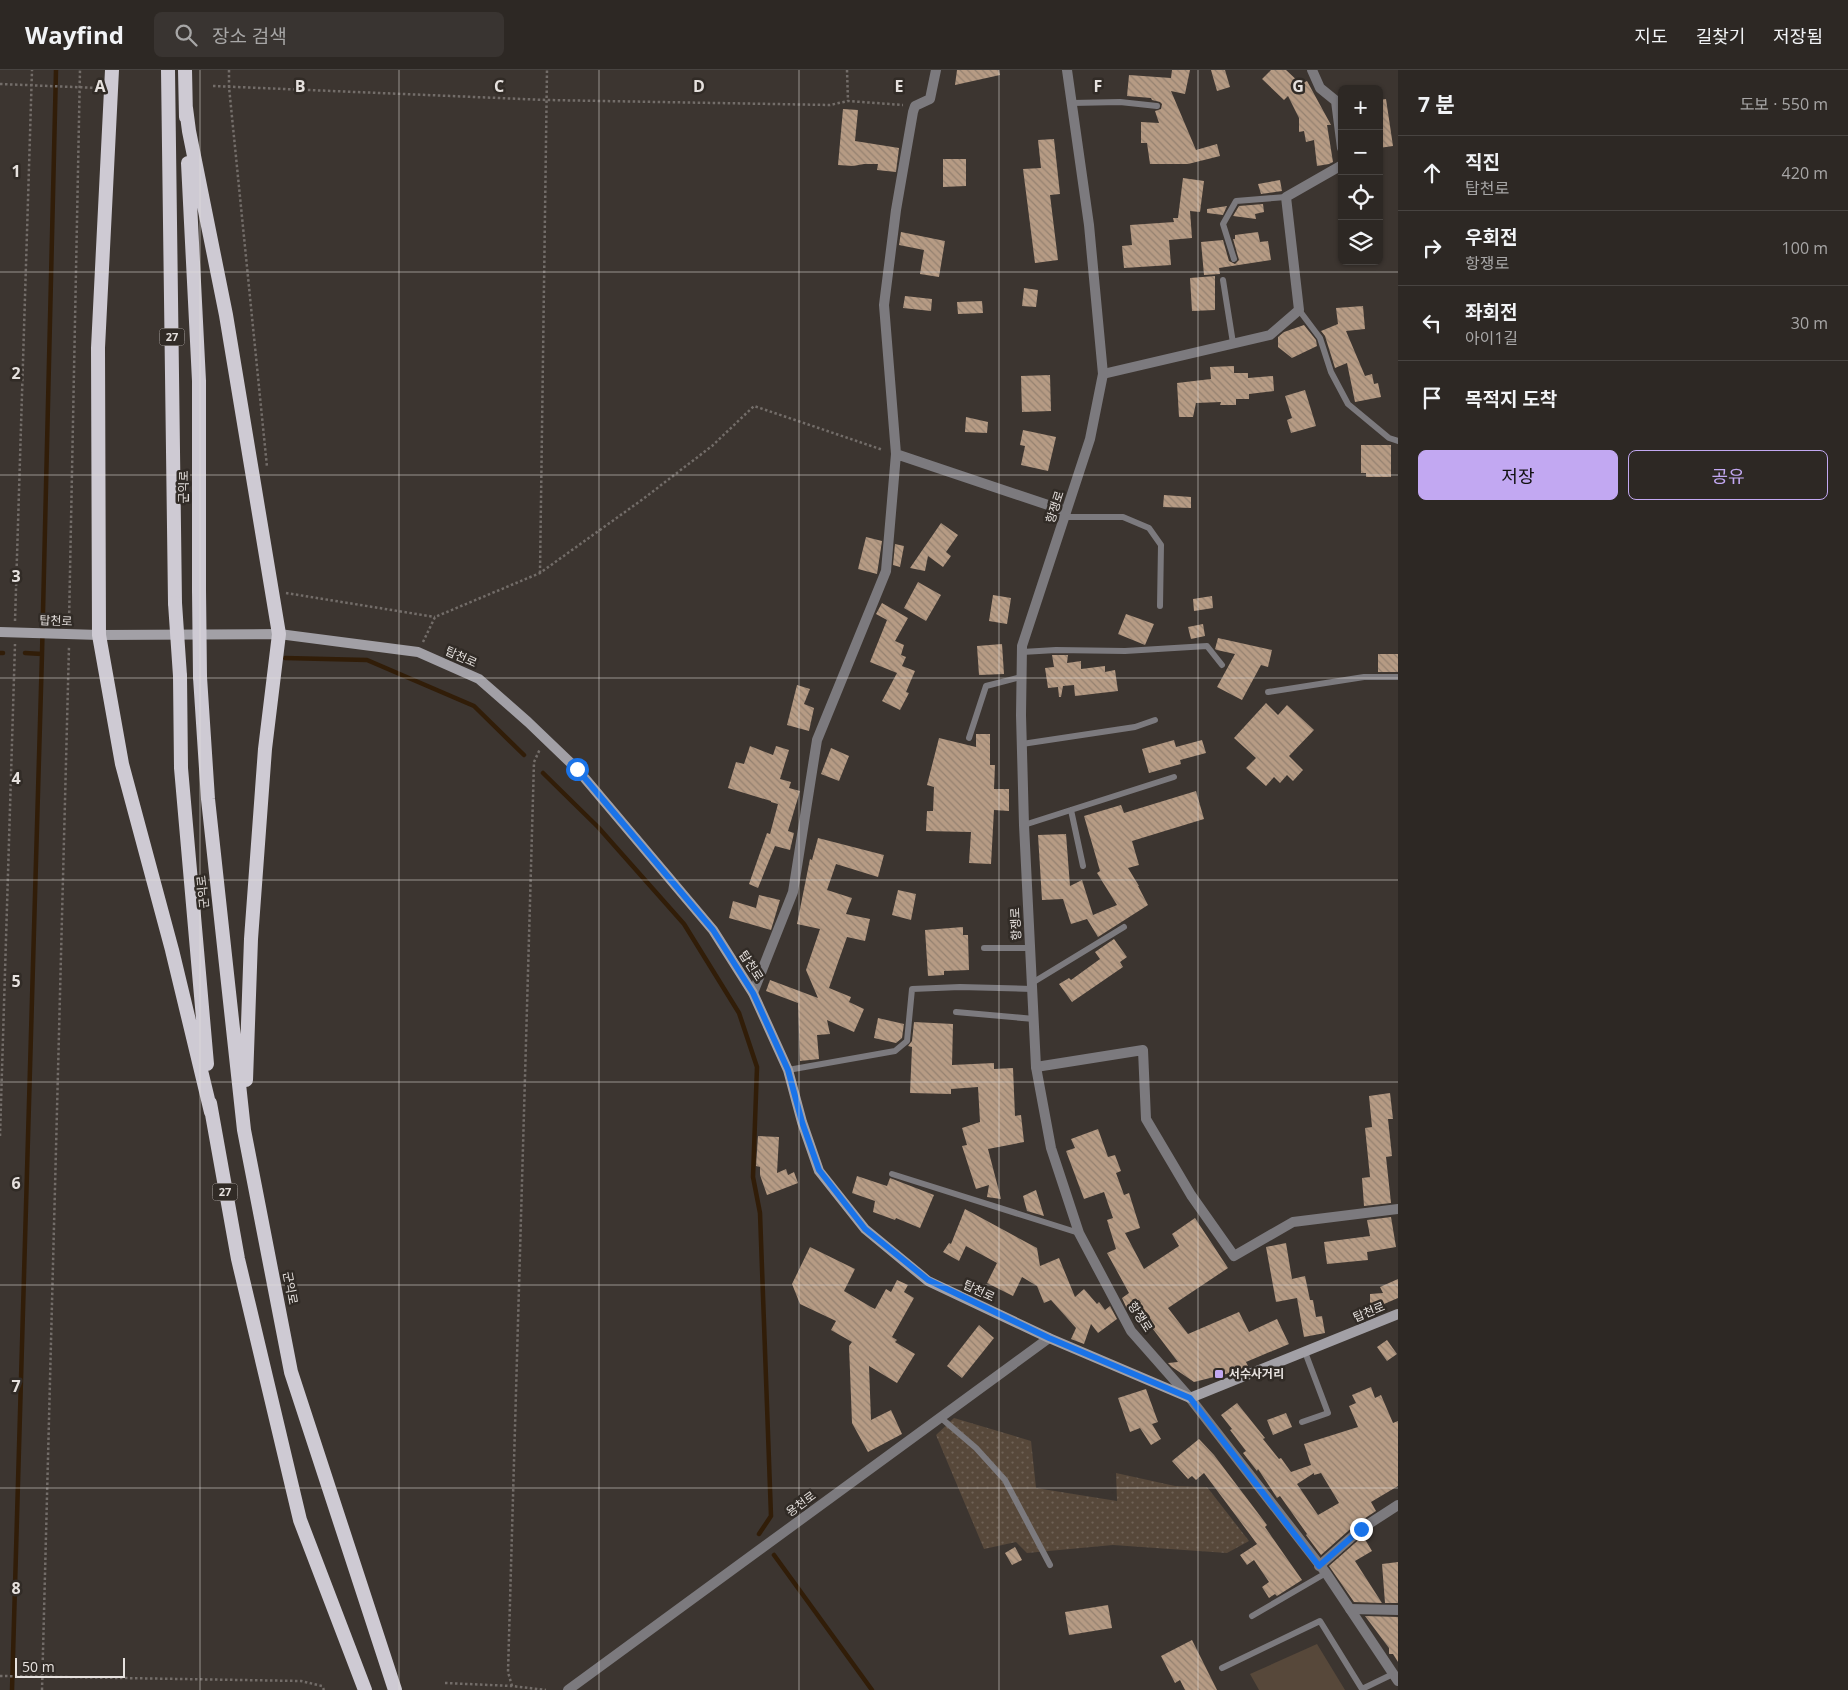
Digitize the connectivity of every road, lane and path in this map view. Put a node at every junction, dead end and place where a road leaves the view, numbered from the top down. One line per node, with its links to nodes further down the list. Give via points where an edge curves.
1 (32, 70): 13 (path)
2 (80, 70): 14 (path)
3 (112, 70): 44 (highway, via 98,348)
4 (168, 70): 68 (highway, 군익로 / 27, bridge, via 176,603 182,778)
5 (185, 70): 23 (highway, 군익로)
6 (229, 70): 16 (path)
7 (547, 70): 18 (path)
8 (847, 70): 19 (path)
9 (936, 70): 21 (street, via 930,99)
10 (1067, 70): 20 (street, 항쟁로)
11 (1312, 70): 24 (street, via 1320,88 1336,100)
12 (0, 84): 13 (path)
13 (31, 84): 14 (path); 41 (path)
14 (80, 86): 17 (path); 42 (path)
15 (213, 86): 16 (path)
16 (229, 87): 18 (path); 34 (path)
17 (103, 88)
18 (546, 100): 19 (path, via 830,105); 36 (path)
19 (848, 101): 21 (path)
20 (1072, 103): 22 (lane, via 1120,102); 31 (street, 항쟁로, via 1089,225)
21 (915, 106): 33 (street, via 896,210 884,304)
22 (1157, 106)
23 (186, 108): 43 (highway, via 226,315); 69 (highway, 군익로, bridge, via 199,381 200,677 208,799)
24 (1340, 130)
25 (1338, 168): 26 (street)
26 (1286, 197): 27 (lane, via 1236,201 1222,224); 29 (street)
27 (1234, 259)
28 (1223, 280): 30 (lane)
29 (1299, 310): 30 (street, via 1270,335); 32 (lane, via 1320,338 1331,372 1348,404 1389,438)
30 (1233, 343): 31 (street)
31 (1103, 374): 35 (street, 항쟁로, via 1090,439)
32 (1398, 440)
33 (896, 454): 35 (street); 36 (path, via 754,406 712,446); 63 (street, via 886,571 817,740 793,892)
34 (268, 472)
35 (1066, 514): 38 (lane, via 1123,517 1149,528 1161,545); 46 (street, 항쟁로)
36 (540, 573): 39 (path)
37 (285, 585): 39 (path, via 286,594)
38 (1160, 606)
39 (435, 617): 45 (path)
40 (0, 632): 41 (main road, 탑천로)
41 (18, 633): 42 (main road, 탑천로); 70 (path)
42 (65, 634): 44 (main road, 탑천로); 88 (path)
43 (279, 634): 44 (main road, 탑천로); 45 (main road, 탑천로); 69 (highway, via 264,750 250,939)
44 (99, 635): 68 (highway, via 122,764)
45 (418, 652): 52 (main road, 탑천로, via 479,679)
46 (1022, 652): 47 (lane, via 1207,646); 48 (street, 항쟁로)
47 (1222, 665)
48 (1021, 677): 53 (lane, via 986,686); 54 (street, 항쟁로)
49 (1398, 677): 50 (lane, via 1364,677)
50 (1268, 692)
51 (1156, 720): 54 (lane, via 1134,727)
52 (545, 738): 63 (main road, 탑천로, via 577,769 713,930); 91 (path, via 534,762 508,1672)
53 (969, 738)
54 (1022, 744): 57 (street, 항쟁로)
55 (1174, 777): 56 (lane)
56 (1071, 810): 57 (lane); 58 (lane)
57 (1024, 825): 61 (street, 항쟁로)
58 (1083, 866)
59 (1124, 927): 62 (lane)
60 (984, 948): 61 (lane)
61 (1030, 948): 62 (street, 항쟁로)
62 (1032, 986): 65 (street, 항쟁로); 67 (lane, via 912,989 907,1041 895,1051)
63 (753, 993): 67 (main road, 탑천로)
64 (956, 1012): 65 (lane)
65 (1034, 1019): 66 (street, 항쟁로)
66 (1036, 1067): 72 (street, via 1144,1050 1146,1119 1190,1195 1234,1256 1293,1222); 73 (street, 항쟁로, via 1051,1148)
67 (788, 1070): 75 (main road, 탑천로, via 819,1170 865,1229 928,1280)
68 (211, 1112): 94 (highway, 군익로 / 27, via 238,1258 300,1520)
69 (244, 1130): 95 (highway, 군익로, via 291,1372)
70 (0, 1136)
71 (892, 1174): 73 (lane)
72 (1398, 1209)
73 (1080, 1233): 77 (street, 항쟁로, via 1131,1330)
74 (1398, 1314): 76 (main road, 탑천로)
75 (1049, 1338): 77 (main road, 탑천로); 78 (street, 용천로)
76 (1305, 1352): 77 (main road, 탑천로); 79 (lane, via 1328,1413)
77 (1190, 1398): 82 (street, 항쟁로)
78 (941, 1418): 81 (lane, via 976,1448 1005,1480); 97 (street, 용천로)
79 (1302, 1422)
80 (1398, 1505): 82 (street, via 1361,1529)
81 (1050, 1565)
82 (1322, 1569): 83 (street, 항쟁로); 85 (lane)
83 (1350, 1609): 84 (street); 89 (street, 항쟁로)
84 (1398, 1610)
85 (1252, 1616)
86 (1222, 1668): 89 (lane, via 1320,1622 1362,1689)
87 (0, 1676): 88 (path)
88 (42, 1677): 92 (path); 93 (path, via 301,1680 322,1686)
89 (1395, 1678)
90 (445, 1683): 91 (path)
91 (512, 1686): 96 (path)
92 (42, 1690)
93 (324, 1690)
94 (365, 1690)
95 (395, 1690)
96 (546, 1690)
97 (568, 1690)

